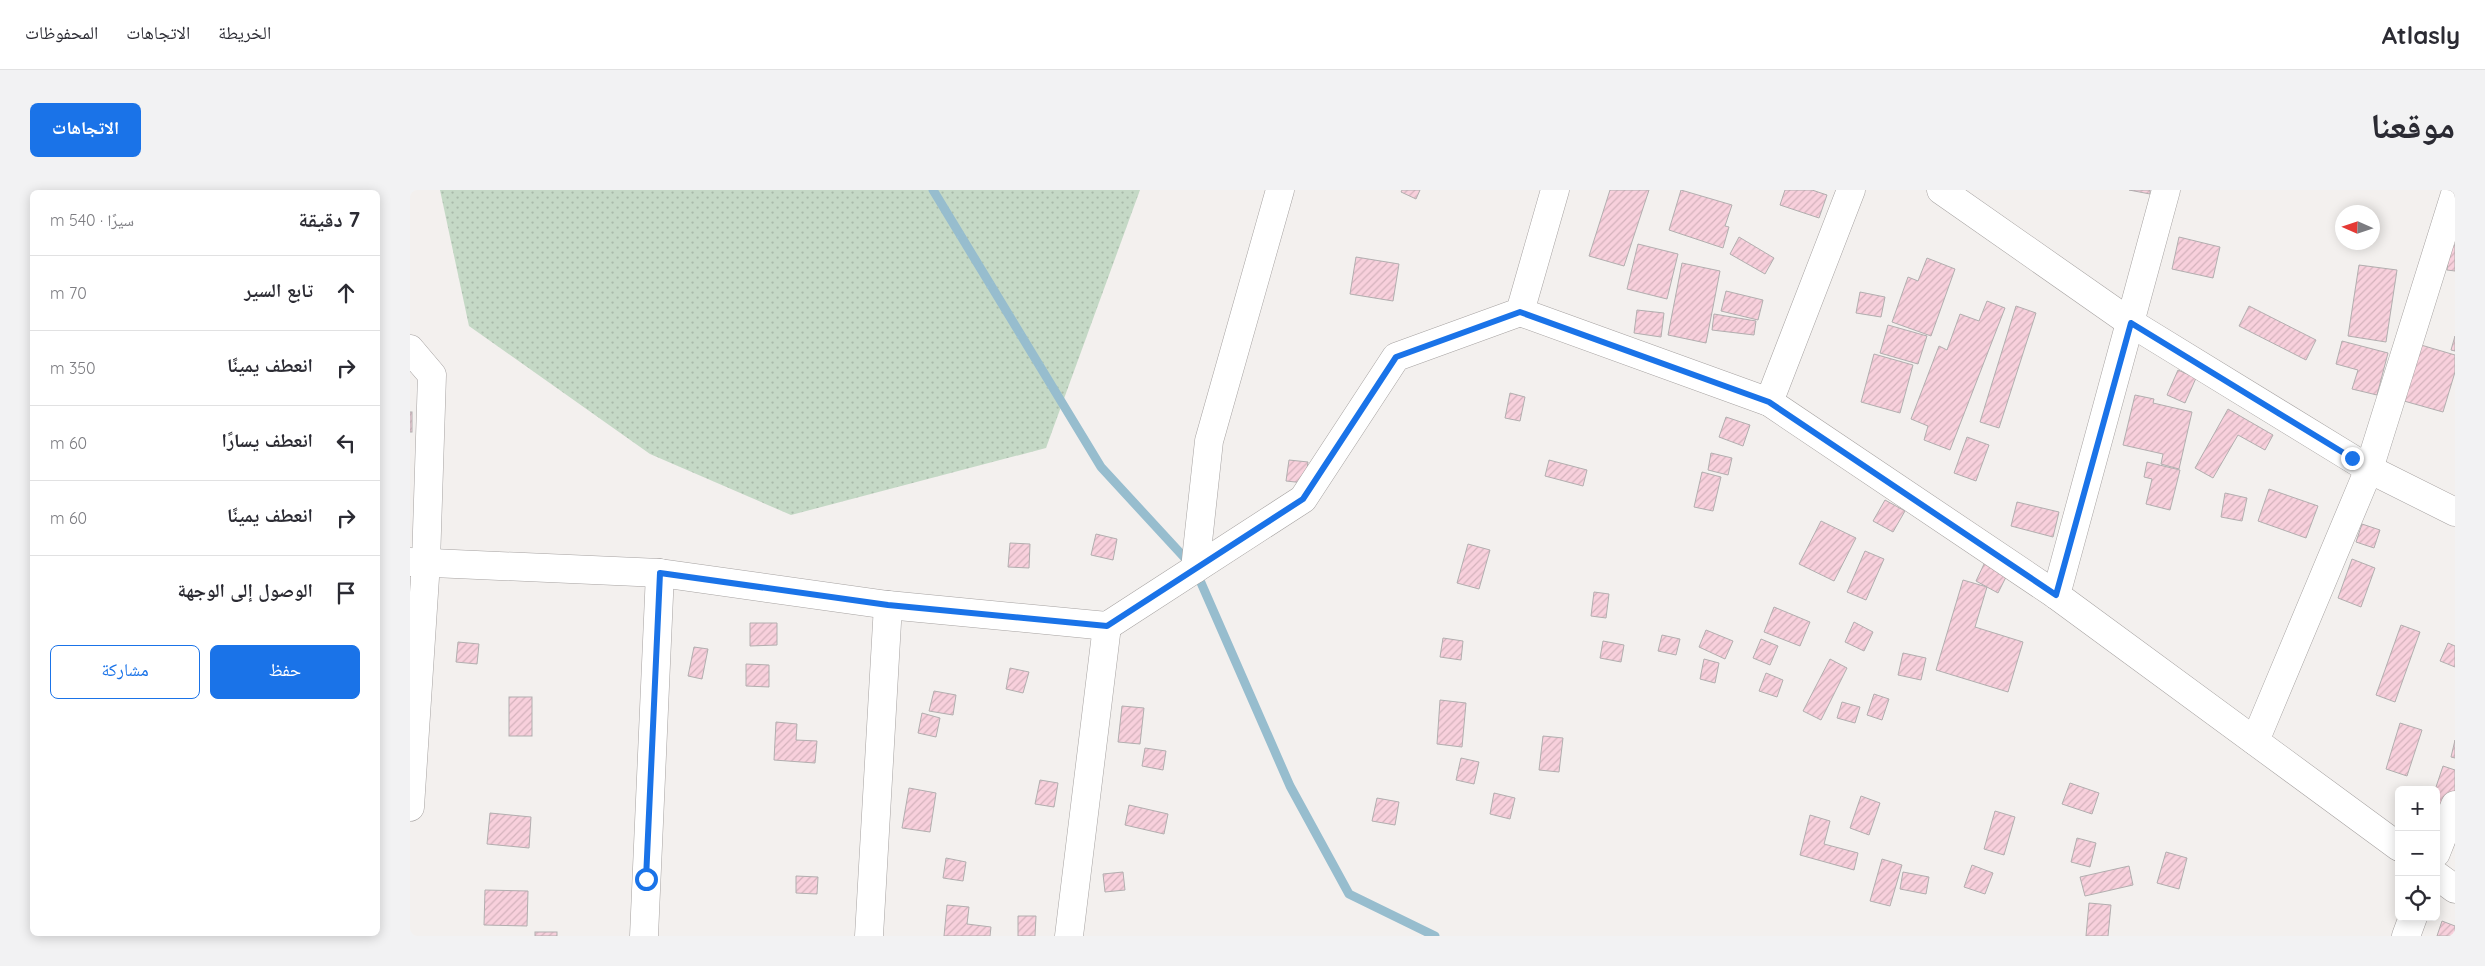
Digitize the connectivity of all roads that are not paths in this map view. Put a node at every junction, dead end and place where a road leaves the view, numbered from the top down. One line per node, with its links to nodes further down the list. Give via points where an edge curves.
1 (1280, 190): 14 (street, via 1209,441)
2 (1555, 190): 7 (street)
3 (1851, 190): 10 (street)
4 (1941, 190): 8 (street)
5 (2166, 190): 8 (street)
6 (2455, 194): 11 (street)
7 (1520, 312): 10 (street); 14 (street, via 1396,357 1303,499)
8 (2131, 323): 11 (street); 16 (street)
9 (410, 349): 13 (street, via 432,375)
10 (1769, 402): 16 (street)
11 (2369, 468): 12 (street); 19 (street)
12 (2455, 512)
13 (418, 562): 15 (street); 21 (street)
14 (1195, 568): 18 (street)
15 (660, 573): 17 (street); 27 (street)
16 (2056, 595): 19 (street)
17 (888, 605): 18 (street); 28 (street)
18 (1107, 626): 29 (street)
19 (2255, 741): 23 (street)
20 (2455, 805): 22 (street)
21 (410, 806)
22 (2440, 843)
23 (2395, 844)
24 (2437, 876): 25 (street)
25 (2455, 889)
26 (2412, 921): 30 (street)
27 (644, 936)
28 (869, 936)
29 (1069, 936)
30 (2406, 936)

